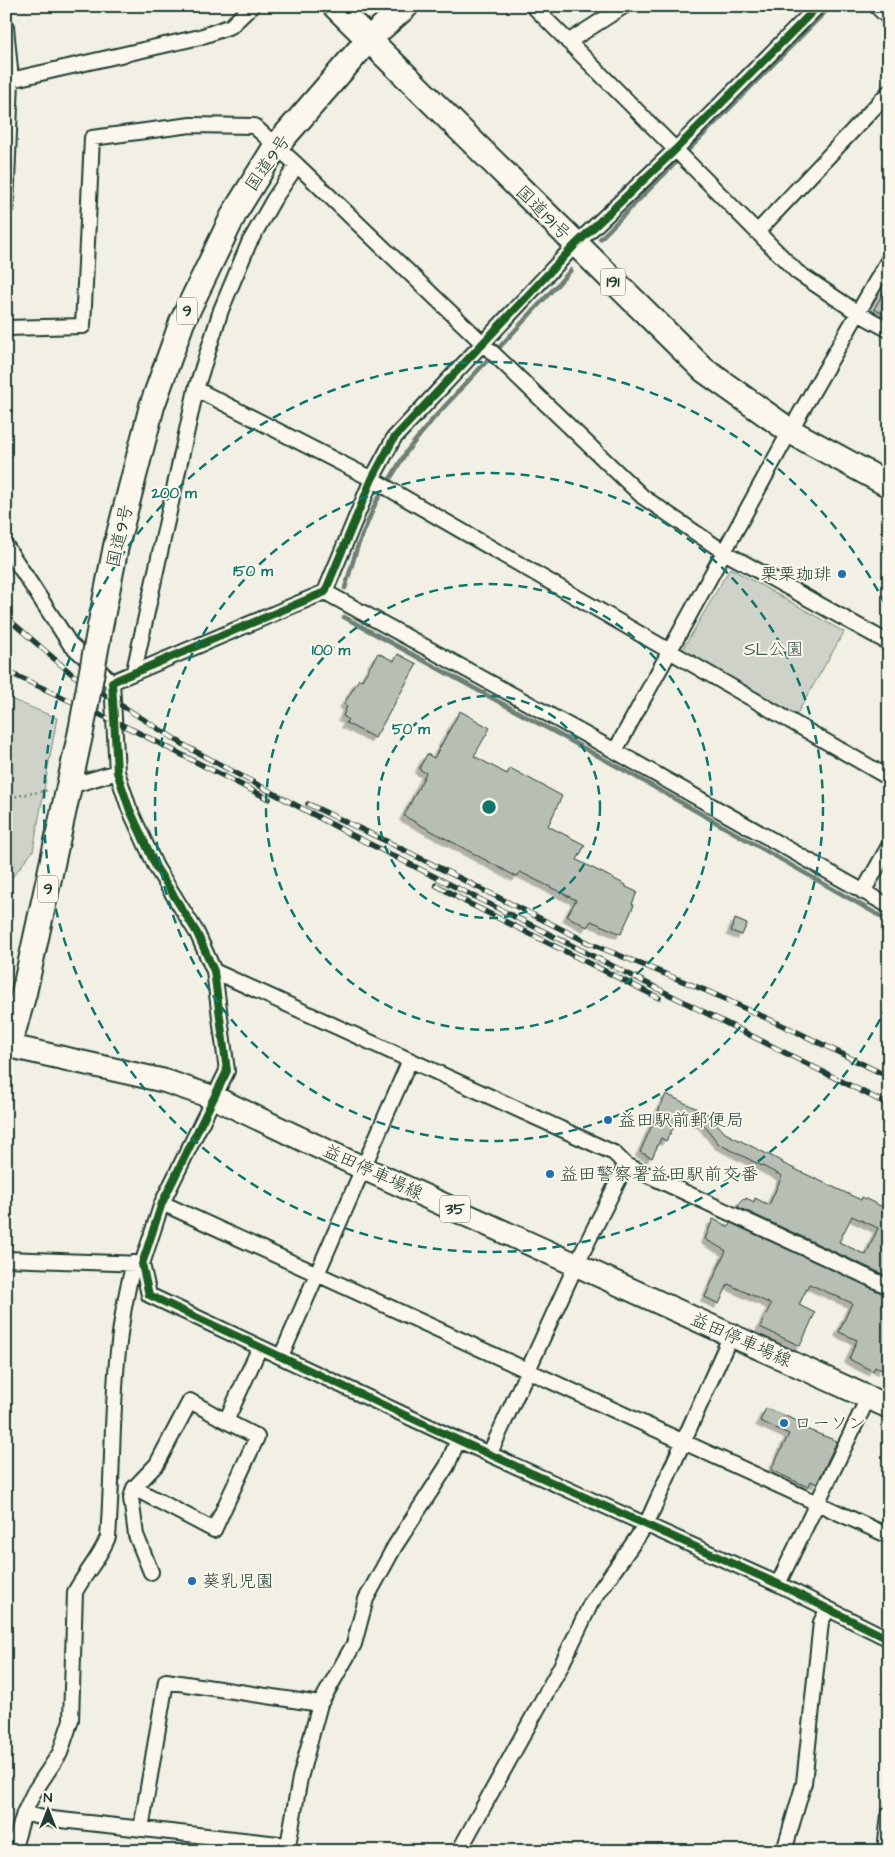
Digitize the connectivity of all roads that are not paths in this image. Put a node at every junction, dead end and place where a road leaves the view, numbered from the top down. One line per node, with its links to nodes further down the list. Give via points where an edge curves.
1 (252, 6): 12 (street, via 231,26 200,38)
2 (335, 6): 10 (highway, 国道191号 / 191)
3 (406, 6): 10 (highway, 国道9号 / 9)
4 (534, 6): 11 (street)
5 (624, 6): 11 (street)
6 (818, 6): 15 (street)
7 (876, 6): 8 (street)
8 (889, 18)
9 (6, 27): 12 (street)
10 (369, 39): 14 (highway, 国道9号 / 9); 19 (highway, 国道191号 / 191)
11 (568, 42): 15 (street)
12 (9, 81): 17 (street)
13 (889, 92): 18 (street)
14 (276, 146): 16 (street); 22 (street, via 254,126 191,125 92,138 83,326); 39 (highway, 国道9号 / 9, bridge, via 235,212 182,322 152,406 116,546)
15 (675, 150): 18 (street); 19 (street)
16 (297, 165): 24 (street); 25 (street, via 249,244 221,310)
17 (6, 207)
18 (757, 232): 21 (street, via 797,272)
19 (575, 245): 24 (street); 26 (highway, 国道191号 / 191, via 704,370)
20 (889, 259): 21 (street)
21 (858, 313): 23 (street); 26 (street)
22 (6, 328)
23 (889, 330)
24 (483, 346): 27 (street, via 394,438); 30 (street, via 643,497)
25 (196, 389): 27 (street); 34 (street)
26 (790, 431): 28 (highway, 国道191号 / 191); 30 (street)
27 (372, 479): 31 (street); 33 (street)
28 (889, 485)
29 (6, 546): 35 (street, via 70,644)
30 (724, 552): 32 (street); 33 (street)
31 (325, 592): 34 (street); 36 (street)
32 (889, 644)
33 (670, 651): 36 (street); 38 (street)
34 (134, 671): 35 (street)
35 (112, 682): 37 (street)
36 (615, 751): 41 (street)
37 (118, 772): 39 (street); 43 (street, via 129,808 156,867 197,933)
38 (889, 778)
39 (70, 786): 44 (highway, 国道9号 / 9, via 24,992)
40 (889, 846): 41 (street)
41 (863, 892): 42 (street)
42 (889, 906)
43 (214, 971): 45 (street); 46 (street, via 227,1071)
44 (8, 1046): 46 (main road, 益田停車場線 / 35, via 165,1081)
45 (410, 1060): 47 (street, via 614,1153); 48 (street)
46 (215, 1098): 48 (main road, 益田停車場線 / 35); 49 (street)
47 (626, 1165): 52 (street); 54 (street)
48 (363, 1168): 52 (main road, 益田停車場線 / 35); 53 (street)
49 (162, 1203): 51 (street); 53 (street)
50 (6, 1259): 51 (street)
51 (138, 1263): 56 (street, via 149,1295); 74 (street, via 123,1302 108,1538 101,1555 75,1592 71,1720 60,1753)
52 (576, 1265): 55 (main road, 益田停車場線 / 35); 58 (street)
53 (318, 1274): 57 (street); 58 (street)
54 (889, 1287)
55 (730, 1335): 59 (main road, 益田停車場線 / 35); 63 (street)
56 (260, 1347): 57 (street); 61 (street)
57 (281, 1357): 62 (street)
58 (528, 1369): 63 (street); 64 (street)
59 (868, 1398): 60 (main road, 益田停車場線 / 35); 66 (street)
60 (889, 1407)
61 (226, 1421): 65 (street, via 190,1401 157,1464); 65 (street, via 257,1437 214,1530)
62 (458, 1440): 64 (street); 73 (street, via 447,1466 395,1546 366,1599 354,1644)
63 (683, 1441): 66 (street); 67 (street)
64 (490, 1452): 67 (street)
65 (134, 1488): 69 (street, via 131,1498 136,1535)
66 (818, 1503): 68 (street); 70 (street)
67 (646, 1525): 70 (street); 79 (street, via 591,1603 561,1666)
68 (889, 1536)
69 (151, 1572)
70 (778, 1584): 71 (street)
71 (828, 1609): 72 (street); 80 (street, via 820,1622 804,1782)
72 (889, 1639)
73 (320, 1704): 76 (street, via 166,1680); 77 (street, via 300,1778)
74 (24, 1813): 76 (street, via 43,1818); 78 (street)
75 (889, 1814): 81 (street)
76 (140, 1828): 77 (street)
77 (290, 1849)
78 (13, 1851)
79 (459, 1851)
80 (784, 1851)
81 (885, 1851)

